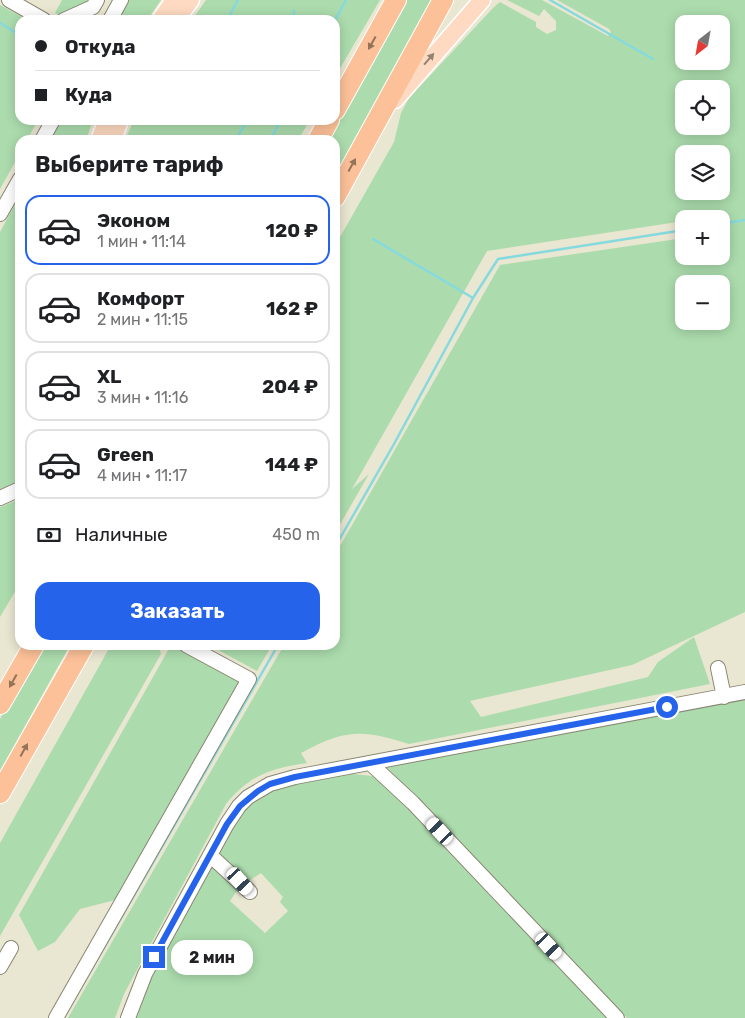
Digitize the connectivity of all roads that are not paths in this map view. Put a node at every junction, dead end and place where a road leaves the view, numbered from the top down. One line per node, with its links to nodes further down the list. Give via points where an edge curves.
1 (9, 0): 9 (street)
2 (97, 0): 10 (street, via 93,7)
3 (121, 0): 11 (street)
4 (174, 0): 12 (main road)
5 (191, 0): 13 (main road)
6 (396, 0): 14 (highway, one-way to 14)
7 (443, 0): 15 (highway)
8 (482, 0): 15 (main road, one-way to 8)
9 (35, 15)
10 (75, 15)
11 (113, 15)
12 (164, 15)
13 (180, 15)
14 (340, 101)
15 (375, 124): 17 (highway, one-way to 15)
16 (15, 188): 18 (street)
17 (340, 188)
18 (0, 214)
19 (15, 491): 20 (street)
20 (0, 498)
21 (31, 650): 27 (highway, one-way to 27)
22 (81, 650): 29 (highway, one-way to 22)
23 (195, 650): 34 (street, via 249,679)
24 (718, 668): 26 (street)
25 (745, 692): 26 (street)
26 (724, 697): 28 (street)
27 (0, 704)
28 (371, 764): 30 (street, via 270,784 240,806); 36 (street, via 413,803)
29 (0, 792)
30 (211, 856): 31 (street); 35 (street, via 145,974)
31 (250, 892)
32 (11, 948): 33 (street)
33 (0, 967)
34 (56, 1018)
35 (128, 1018)
36 (617, 1018)

